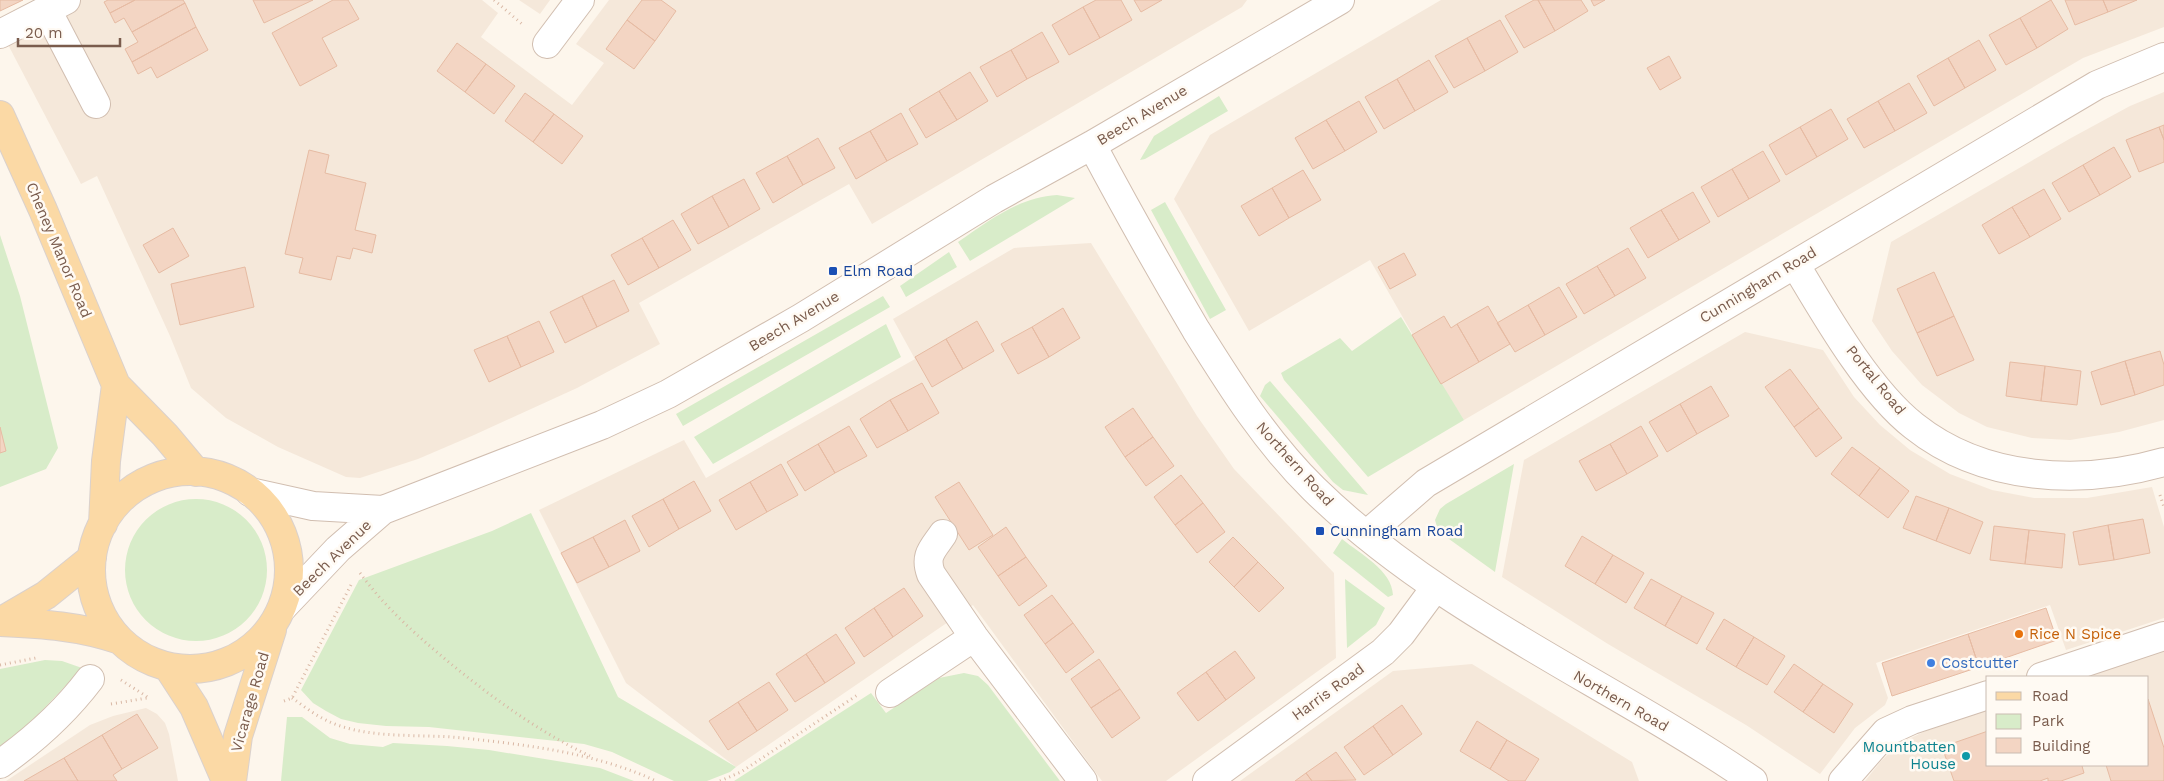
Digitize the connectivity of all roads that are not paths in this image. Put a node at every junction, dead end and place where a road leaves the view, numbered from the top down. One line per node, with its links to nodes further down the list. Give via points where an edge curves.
1 (580, 0): 5 (street)
2 (1340, 0): 9 (street, Beech Avenue)
3 (56, 5): 4 (street); 7 (street)
4 (0, 34)
5 (547, 44)
6 (2164, 57): 10 (street, Cunningham Road, via 2097,85)
7 (96, 104)
8 (0, 115): 11 (main road, Cheney Manor Road, via 44,210)
9 (1092, 145): 15 (street, Beech Avenue, via 994,199 801,318 668,394 602,425); 18 (street, Northern Road, via 1174,293 1252,416 1313,488)
10 (1795, 264): 12 (street, Portal Road, via 1859,363 1888,400 1913,425 1959,453 2014,471 2045,474 2113,473); 18 (street, Cunningham Road, via 1426,483)
11 (116, 385): 13 (main road, Cheney Manor Road); 16 (main road, Cheney Manor Road)
12 (2164, 462)
13 (196, 472): 14 (main road, Vicarage Road, via 225,478); 16 (main road, Vicarage Road, via 173,473 136,488 121,500)
14 (250, 492): 15 (street, Beech Avenue, via 313,506); 21 (main road, Vicarage Road, via 271,513 286,545 290,573)
15 (383, 510): 21 (street, Beech Avenue, via 320,566)
16 (102, 524): 19 (main road)
17 (943, 534): 24 (street, via 927,564)
18 (1366, 535): 20 (street, Northern Road)
19 (92, 558): 22 (main road, via 46,595); 25 (main road, via 95,598)
20 (1435, 588): 32 (street, Northern Road, via 1532,649 1639,710); 36 (street, Harris Road, via 1401,634 1383,652)
21 (278, 616): 26 (main road, via 259,642 230,661 198,669); 34 (main road, Vicarage Road, via 238,736)
22 (0, 622): 25 (main road, via 69,626)
23 (2164, 636): 27 (street)
24 (974, 637): 29 (street); 35 (street)
25 (120, 640): 26 (main road, via 145,658)
26 (168, 667): 33 (main road, Vicarage Road, via 194,707)
27 (2044, 676)
28 (90, 679): 31 (street, via 47,727)
29 (890, 693)
30 (1986, 696): 37 (street, via 1886,732)
31 (0, 764)
32 (1743, 778)
33 (226, 781)
34 (232, 781)
35 (1083, 781)
36 (1206, 781)
37 (1843, 781)

